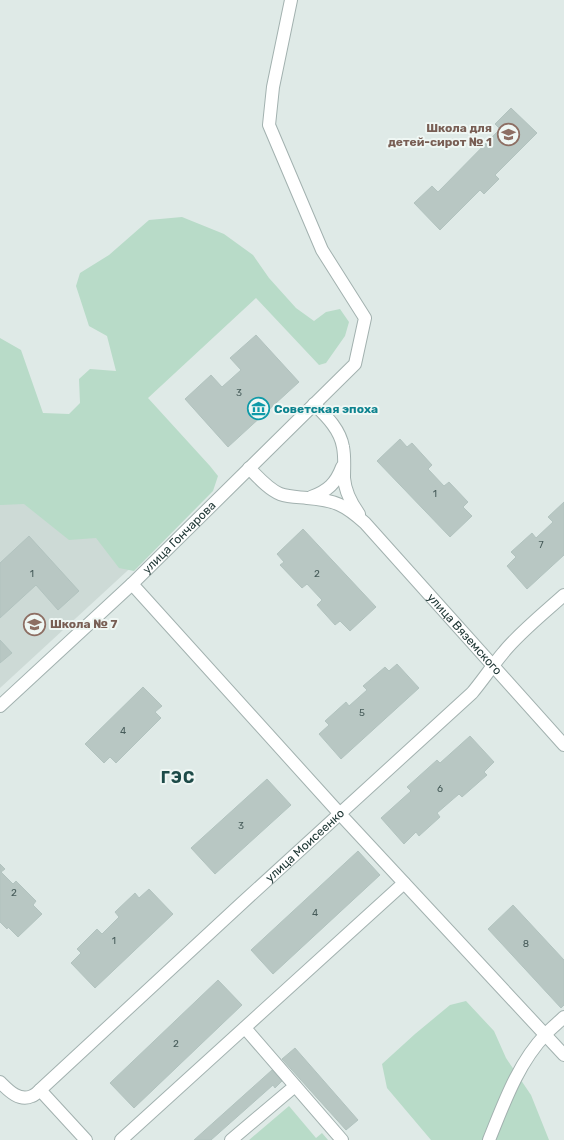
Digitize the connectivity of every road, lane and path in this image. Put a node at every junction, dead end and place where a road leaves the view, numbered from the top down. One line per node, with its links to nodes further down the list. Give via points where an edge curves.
1 (291, 0): 2 (street, улица Гончарова, via 273,87 269,125 322,250 365,318 355,364)
2 (314, 404): 3 (street, via 329,418 338,432 343,446); 4 (street, улица Гончарова)
3 (344, 462): 5 (street, via 339,476 331,486 322,493); 6 (street, via 347,493)
4 (249, 468): 5 (street, via 279,493); 7 (street, улица Гончарова)
5 (308, 498): 6 (street, via 338,503 351,510)
6 (365, 523): 9 (street, улица Вяземского)
7 (132, 584): 10 (street, улица Гончарова); 12 (street)
8 (564, 595): 9 (street, улица Моисеенко, via 511,644)
9 (493, 666): 11 (street, улица Вяземского); 12 (street, улица Моисеенко, via 472,693)
10 (0, 706)
11 (564, 745)
12 (340, 814): 13 (street); 20 (street, улица Моисеенко)
13 (404, 883): 15 (street); 16 (street)
14 (564, 1018): 16 (street)
15 (245, 1028): 19 (street); 22 (street)
16 (545, 1034): 17 (street); 25 (street, via 532,1050 510,1090)
17 (564, 1055)
18 (0, 1082): 20 (street, via 12,1094 22,1097 31,1097)
19 (295, 1086): 23 (street); 24 (street)
20 (40, 1090): 21 (street)
21 (86, 1140)
22 (121, 1140)
23 (231, 1140)
24 (342, 1140)
25 (490, 1140)

